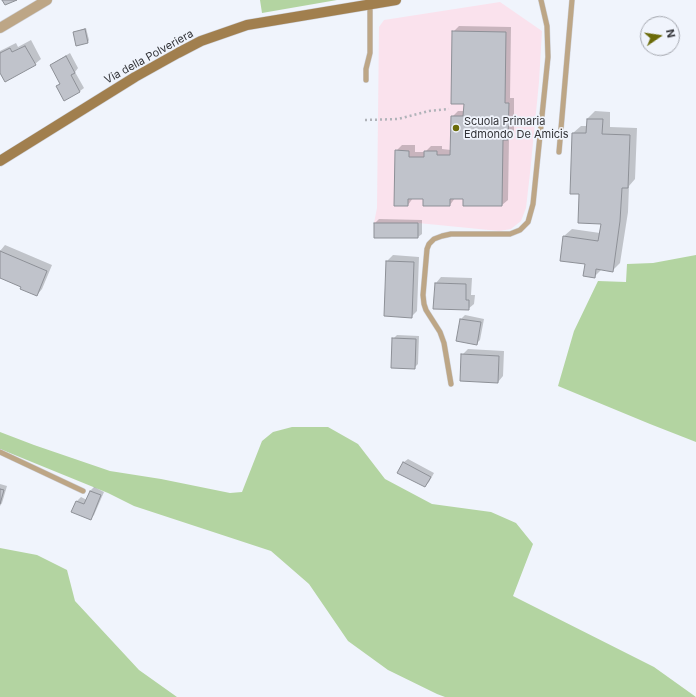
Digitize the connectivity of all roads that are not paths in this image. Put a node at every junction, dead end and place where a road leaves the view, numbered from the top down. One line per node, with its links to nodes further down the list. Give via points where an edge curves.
1 (47, 0): 6 (street)
2 (396, 0): 5 (main road, Via della Polveriera)
3 (541, 0): 10 (lane, via 548,57 532,214 520,230 510,234 450,234 434,239 427,249 424,304 444,343)
4 (572, 0): 8 (lane)
5 (370, 5): 7 (lane, via 370,53); 9 (main road, Via della Polveriera, via 248,25 201,42 135,77)
6 (0, 28)
7 (366, 80)
8 (559, 152)
9 (0, 161)
10 (451, 384)
11 (0, 452): 12 (lane)
12 (83, 491)

